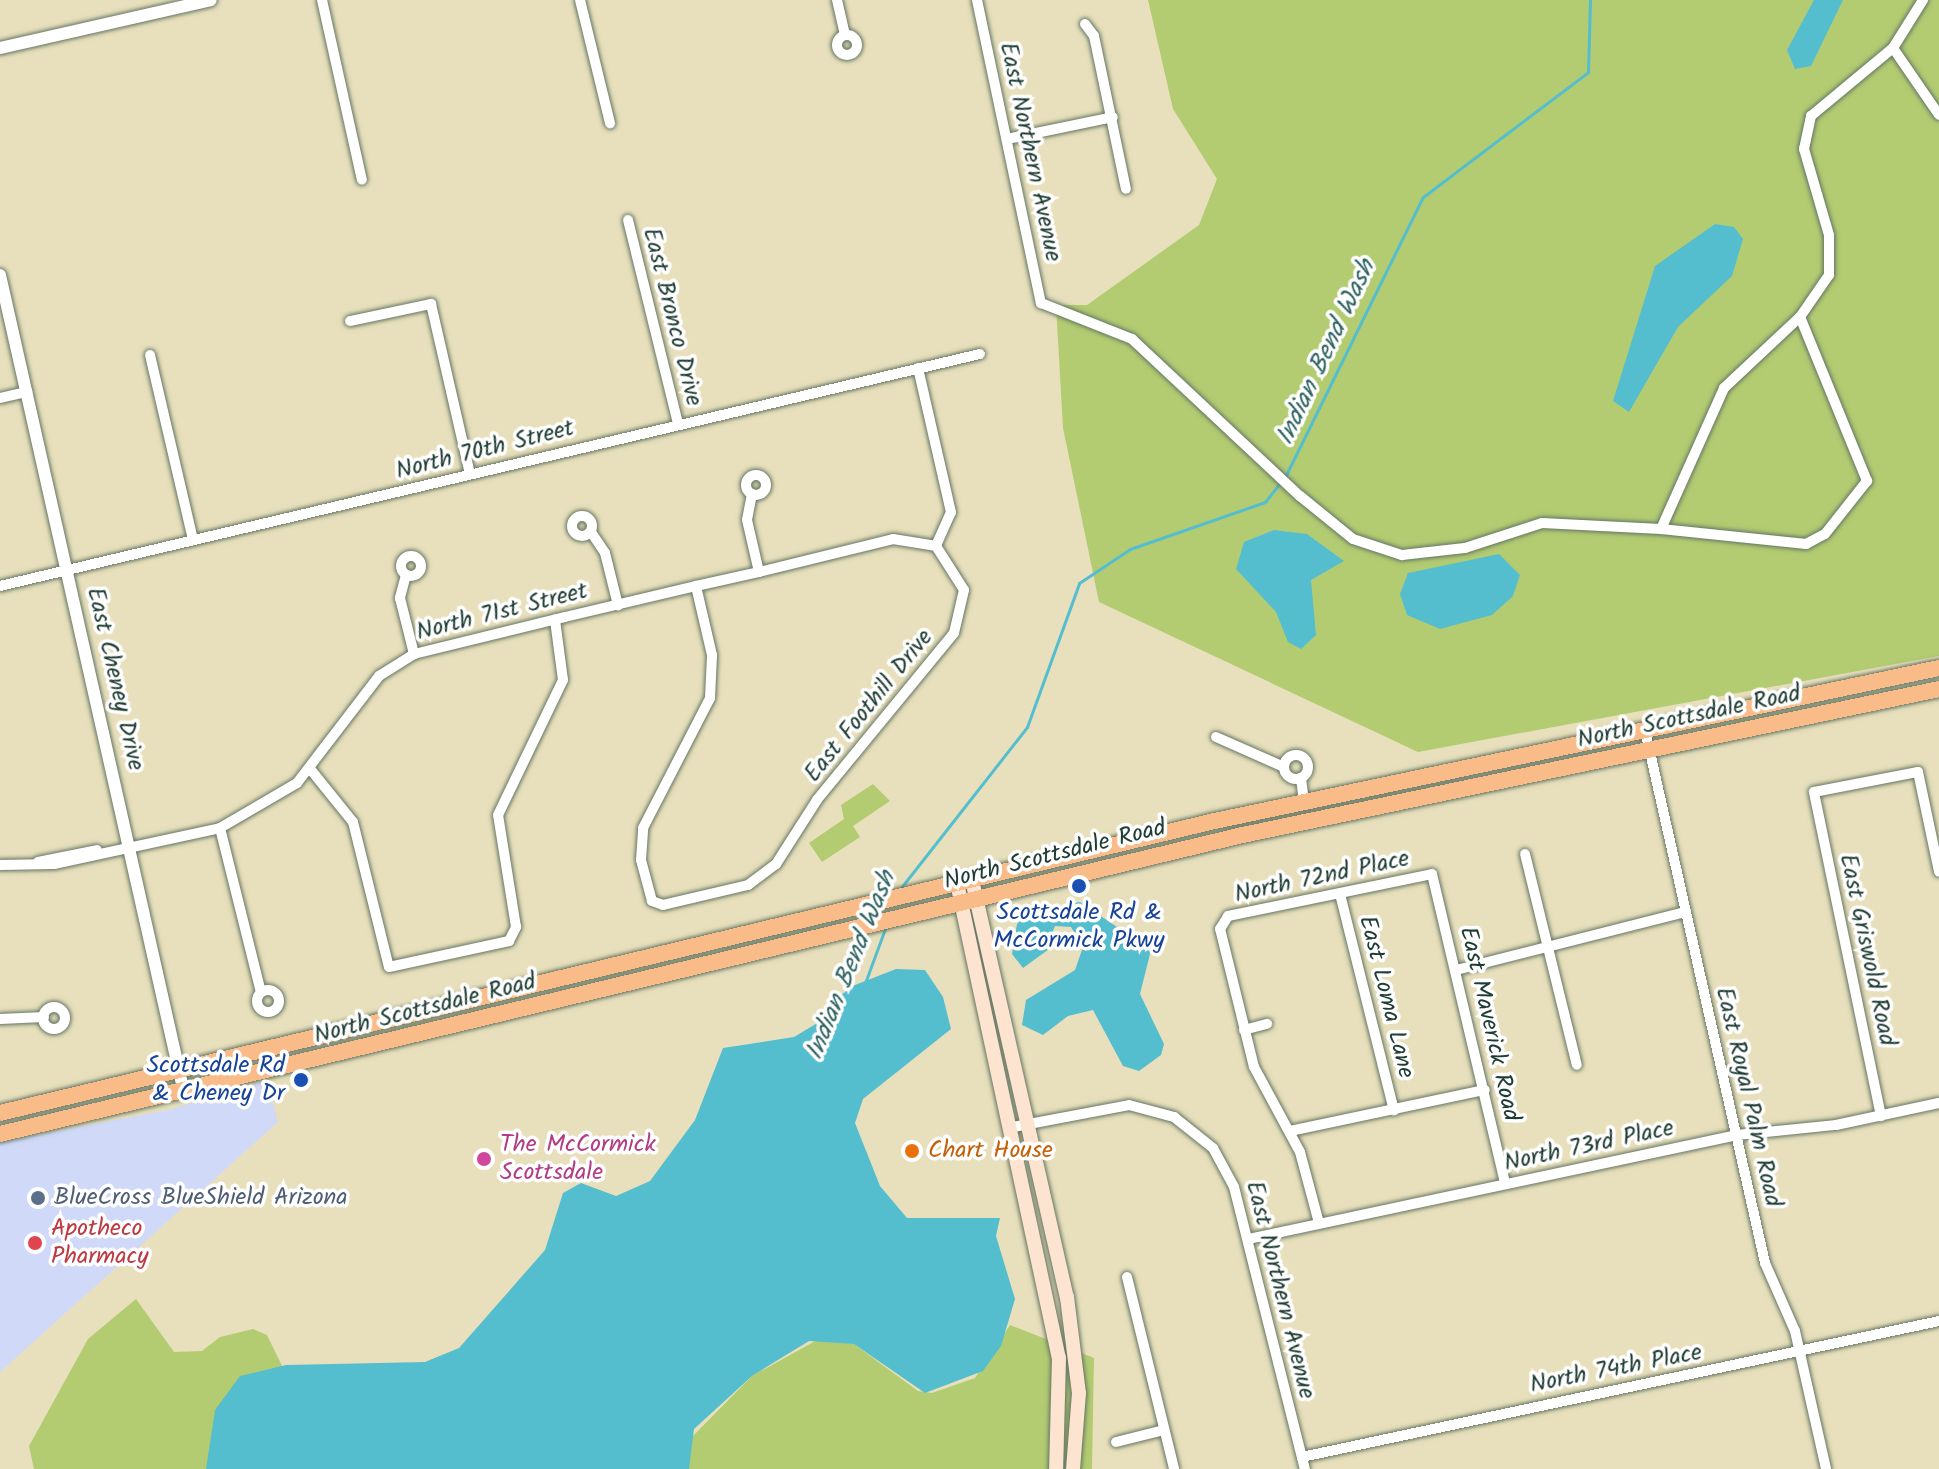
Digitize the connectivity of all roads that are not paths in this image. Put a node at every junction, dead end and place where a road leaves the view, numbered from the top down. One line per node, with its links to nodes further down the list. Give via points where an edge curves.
1 (211, 0): 9 (street)
2 (322, 0): 15 (street)
3 (580, 0): 13 (street)
4 (837, 0): 8 (street)
5 (977, 0): 14 (street, East Northern Avenue)
6 (1923, 0): 10 (street)
7 (1085, 24): 12 (street, via 1094,36)
8 (845, 35)
9 (0, 48)
10 (1893, 48): 11 (street); 19 (street, via 1821,103 1807,126 1806,160 1832,252 1823,290)
11 (1939, 115)
12 (1113, 117): 14 (street); 16 (street)
13 (610, 123)
14 (1007, 139): 29 (street, East Northern Avenue, via 1039,296 1049,310 1132,339 1264,466 1353,539 1402,555 1465,548 1542,523)
15 (362, 180)
16 (1126, 189)
17 (628, 220): 26 (street, East Bronco Drive)
18 (0, 275): 24 (street, East Cheney Drive)
19 (1800, 317): 29 (street, via 1724,388); 29 (street, via 1867,481 1825,534 1806,544)
20 (350, 321): 27 (street, via 431,304)
21 (980, 354): 23 (street, North 70th Street)
22 (150, 355): 31 (street)
23 (918, 368): 26 (street, North 70th Street); 32 (street, via 951,512)
24 (27, 392): 25 (street); 33 (street, East Cheney Drive)
25 (0, 398)
26 (678, 424): 27 (street, North 70th Street)
27 (470, 474): 31 (street, North 70th Street)
28 (752, 494): 34 (street, via 746,511)
29 (1661, 529)
30 (591, 532): 38 (street, via 605,553)
31 (193, 540): 33 (street, North 70th Street)
32 (936, 546): 34 (street, North 71st Street, via 900,538); 37 (street, East Foothill Drive, via 964,590 954,633 760,878 657,904 641,860 643,828 701,723 713,682)
33 (68, 570): 36 (street, North 70th Street); 53 (street, East Cheney Drive)
34 (759, 572): 37 (street, North 71st Street)
35 (406, 575): 40 (street, via 400,598)
36 (0, 586)
37 (696, 586): 38 (street, North 71st Street)
38 (618, 605): 39 (street, North 71st Street)
39 (555, 620): 40 (street, North 71st Street); 47 (street, via 563,680 498,815 515,935 389,967 353,822)
40 (414, 654): 47 (street, North 71st Street, via 379,676)
41 (1939, 668): 43 (main road, North Scottsdale Road)
42 (1939, 689): 45 (main road, North Scottsdale Road)
43 (1645, 730): 45 (street, East Royal Palm Road); 49 (main road, North Scottsdale Road)
44 (1216, 737): 46 (street)
45 (1649, 750): 50 (main road, North Scottsdale Road); 61 (street, East Royal Palm Road)
46 (1284, 767): 48 (street); 48 (street, via 1290,757 1304,758)
47 (311, 770): 51 (street, North 71st Street)
48 (1301, 778): 49 (street)
49 (1304, 801): 50 (main road); 52 (main road, via 1294,814 1248,825); 58 (main road, North Scottsdale Road)
50 (1382, 806): 52 (main road, North Scottsdale Road)
51 (220, 828): 53 (street, North 71st Street, via 147,846); 64 (street)
52 (1238, 836): 60 (main road, North Scottsdale Road)
53 (130, 843): 55 (street, North 71st Street); 70 (street, East Cheney Drive)
54 (1525, 854): 62 (street)
55 (0, 865)
56 (1939, 872): 76 (street, East Griswold Road, via 1918,772 1814,792)
57 (1432, 874): 59 (street, North 72nd Place); 63 (street, East Maverick Road)
58 (960, 882): 60 (main road); 70 (main road, North Scottsdale Road)
59 (1340, 894): 68 (street, North 72nd Place, via 1220,920); 74 (street, East Loma Lane)
60 (970, 901): 72 (main road, North Scottsdale Road); 77 (main road); 78 (main road)
61 (1685, 912): 62 (street); 81 (street, East Royal Palm Road)
62 (1548, 947): 63 (street); 69 (street)
63 (1456, 970): 71 (street, East Maverick Road)
64 (261, 992)
65 (44, 1017): 66 (street)
66 (0, 1019)
67 (1267, 1024): 68 (street)
68 (1244, 1030): 79 (street, via 1258,1078)
69 (1577, 1065)
70 (181, 1073): 72 (street, East Cheney Drive); 75 (main road, North Scottsdale Road)
71 (1485, 1090): 74 (street); 82 (street, East Maverick Road)
72 (184, 1093): 80 (main road, North Scottsdale Road)
73 (1939, 1103): 76 (street, North 73rd Place)
74 (1394, 1110): 79 (street)
75 (0, 1113)
76 (1881, 1116): 81 (street, North 73rd Place)
77 (1030, 1123): 78 (street, East Northern Avenue); 84 (street, East Northern Avenue, via 1129,1105 1174,1117 1222,1160); 89 (main road, via 1077,1354)
78 (1013, 1127): 88 (main road, via 1059,1358)
79 (1290, 1131): 83 (street)
80 (0, 1134)
81 (1737, 1135): 82 (street, North 73rd Place); 87 (street, East Royal Palm Road, via 1765,1263)
82 (1505, 1184): 83 (street, North 73rd Place)
83 (1319, 1223): 84 (street, North 73rd Place)
84 (1248, 1239): 92 (street, East Northern Avenue)
85 (1127, 1277): 90 (street)
86 (1939, 1321): 87 (street, North 74th Place)
87 (1801, 1354): 92 (street, North 74th Place, via 1575,1395); 97 (street, East Royal Palm Road)
88 (1062, 1425): 89 (main road); 93 (main road)
89 (1078, 1427): 94 (main road)
90 (1164, 1430): 91 (street); 95 (street)
91 (1116, 1442)
92 (1302, 1457): 96 (street, East Northern Avenue)
93 (1056, 1469)
94 (1073, 1469)
95 (1174, 1469)
96 (1305, 1469)
97 (1826, 1469)

